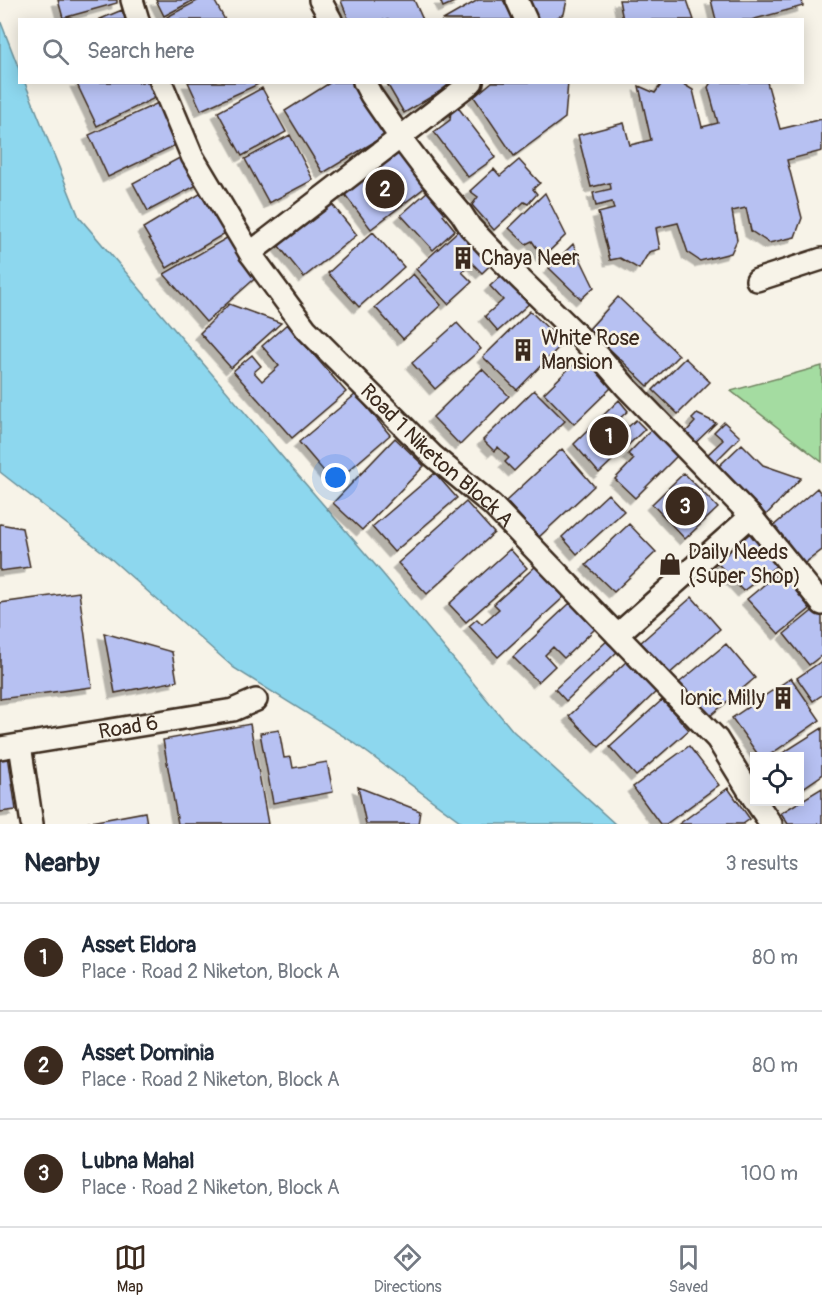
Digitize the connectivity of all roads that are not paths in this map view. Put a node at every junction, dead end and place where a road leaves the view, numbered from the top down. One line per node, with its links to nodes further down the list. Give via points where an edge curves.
1 (132, 0): 4 (street)
2 (320, 0): 5 (street)
3 (517, 0): 6 (street)
4 (137, 18)
5 (330, 18)
6 (525, 18)
7 (162, 84): 11 (street, Road 1 Niketon Block A, via 192,156)
8 (365, 84): 10 (street)
9 (469, 84): 10 (street)
10 (400, 137): 11 (street); 14 (street, via 470,227)
11 (250, 253): 16 (street, Road 1 Niketon Block A, via 306,329 432,455 492,505)
12 (822, 259): 13 (street)
13 (757, 280)
14 (751, 516): 15 (street); 16 (street)
15 (822, 604)
16 (617, 635): 19 (street, Road 1 Niketon Block A, via 717,739)
17 (256, 700): 18 (street, Road 6, via 233,710)
18 (10, 747): 21 (street)
19 (750, 792)
20 (759, 806): 22 (street, Road 1 Niketon Block A)
21 (32, 824)
22 (771, 824)

